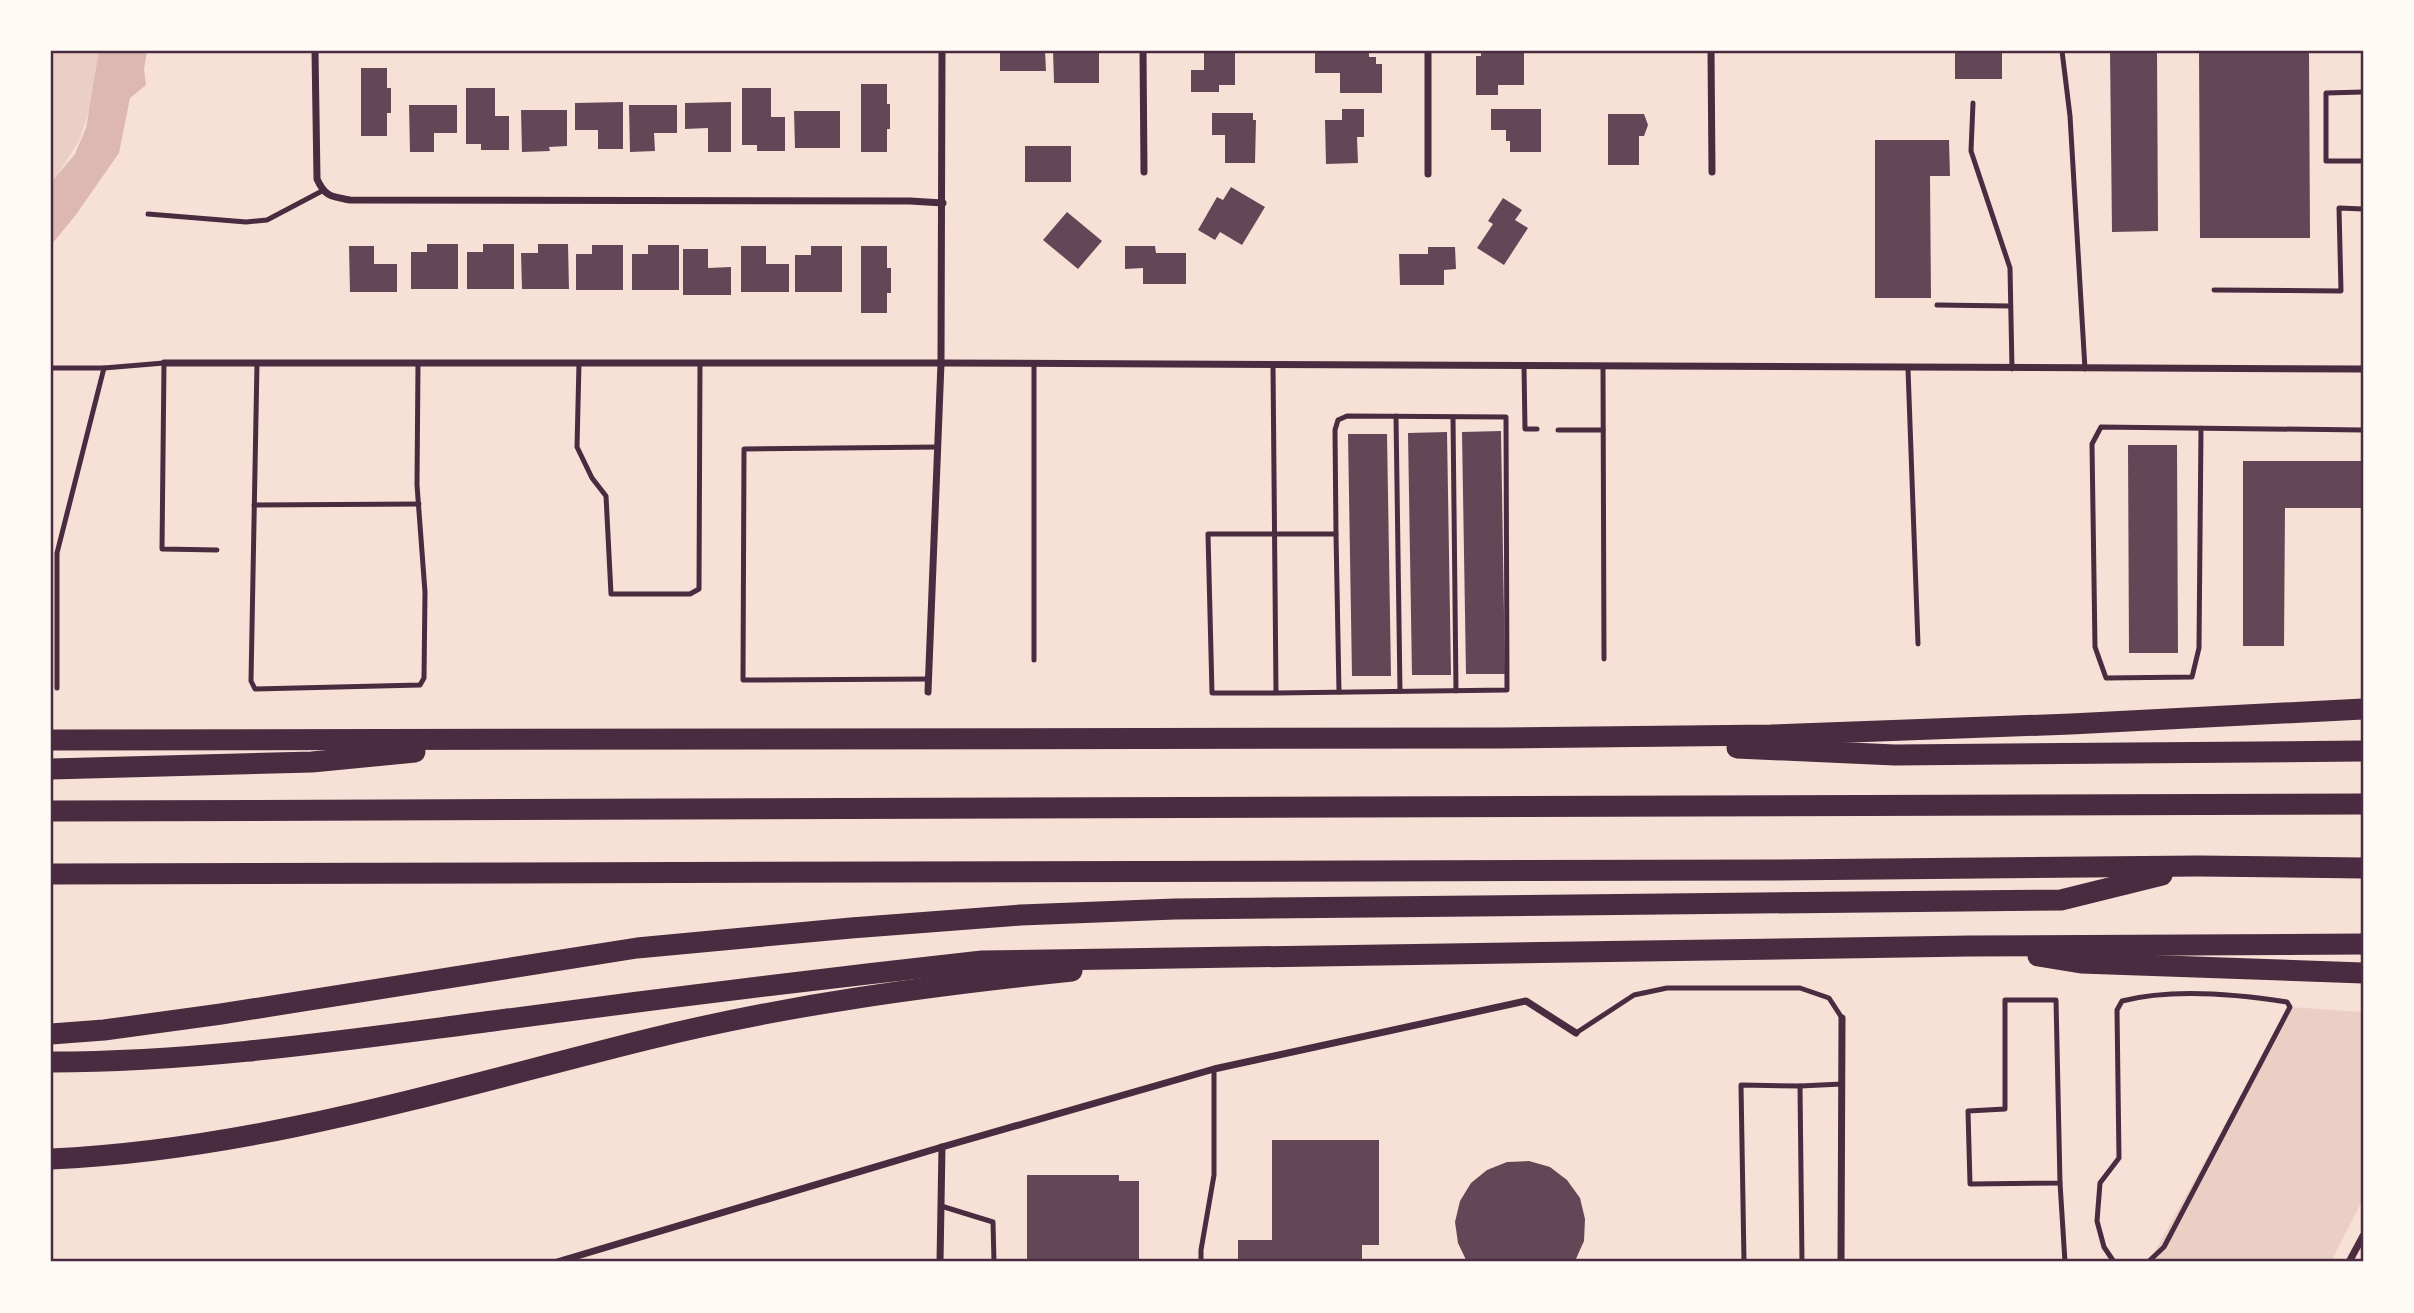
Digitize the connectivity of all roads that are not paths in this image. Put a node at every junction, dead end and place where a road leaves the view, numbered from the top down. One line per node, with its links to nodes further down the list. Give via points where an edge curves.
1 (315, 51): 13 (street, via 315,162)
2 (942, 51): 14 (street)
3 (1143, 51): 11 (street)
4 (1428, 51): 12 (street)
5 (1711, 51): 10 (street)
6 (2062, 51): 34 (lane)
7 (2363, 92): 9 (lane, via 2326,93 2326,161)
8 (1973, 103): 19 (lane, via 1970,151 2010,268)
9 (2363, 161)
10 (1712, 172)
11 (1144, 173)
12 (1428, 174)
13 (323, 191): 14 (street, via 350,200); 16 (lane, via 267,220)
14 (943, 203): 25 (street)
15 (2363, 209): 17 (lane, via 2339,208 2341,291)
16 (148, 214)
17 (2214, 290)
18 (1937, 305): 19 (lane)
19 (2010, 306): 33 (lane)
20 (164, 363): 21 (street); 30 (lane); 48 (lane, via 162,549)
21 (257, 363): 22 (street); 45 (lane)
22 (418, 363): 23 (street); 44 (lane)
23 (579, 363): 24 (street); 24 (lane, via 577,447 606,496 611,594 690,594 699,589)
24 (700, 363): 25 (street)
25 (941, 363): 26 (street); 43 (street)
26 (1034, 363): 27 (street); 51 (lane)
27 (1273, 365): 28 (street); 47 (lane)
28 (1524, 366): 29 (street); 39 (lane, via 1525,429)
29 (1602, 367): 32 (street); 41 (lane)
30 (104, 368): 31 (lane); 53 (lane, via 57,553)
31 (51, 369)
32 (1908, 369): 33 (street); 49 (lane)
33 (2012, 369): 34 (street)
34 (2085, 369): 35 (street)
35 (2363, 369)
36 (1396, 416): 37 (lane); 46 (lane, via 1338,420); 54 (lane)
37 (1453, 416): 55 (lane); 55 (lane, via 1506,417 1507,690)
38 (2201, 428): 38 (lane, via 2101,427 2092,444 2095,647 2106,678 2192,677 2199,648); 42 (lane)
39 (1537, 429)
40 (1558, 429): 41 (lane)
41 (1603, 430): 50 (lane)
42 (2363, 430)
43 (938, 447): 52 (street); 52 (lane, via 744,449 743,680)
44 (419, 503): 45 (lane); 45 (lane, via 425,592 424,678 420,685 255,690 251,681)
45 (254, 505)
46 (1336, 534): 47 (lane); 57 (lane)
47 (1274, 535): 58 (lane); 58 (lane, via 1208,534 1212,693)
48 (216, 550)
49 (1918, 644)
50 (1604, 659)
51 (1034, 660)
52 (929, 679): 56 (street)
53 (57, 688)
54 (1399, 691): 55 (lane); 57 (lane)
55 (1456, 691)
56 (928, 692)
57 (1339, 692): 58 (lane)
58 (1276, 693)
59 (2363, 709): 60 (highway, via 1903,731)
60 (1500, 738): 62 (highway); 63 (highway, via 1895,755)
61 (51, 740): 62 (highway)
62 (542, 740): 64 (highway, via 312,762)
63 (2363, 751)
64 (51, 769)
65 (2363, 804): 66 (highway)
66 (51, 811)
67 (2199, 866): 68 (highway); 69 (highway); 76 (highway, via 2061,900 1175,909 851,928 638,948 221,1014)
68 (2363, 868)
69 (51, 874)
70 (2363, 944): 71 (highway)
71 (1970, 946): 72 (highway); 73 (highway, via 2081,963)
72 (1220, 956): 77 (highway, via 982,961 299,1046 187,1058); 82 (highway, via 841,1000 646,1040 344,1118 195,1145)
73 (2363, 973)
74 (1842, 1018): 75 (lane, via 1829,998 1800,988 1667,988 1634,995); 79 (street)
75 (1576, 1033): 78 (street, via 1526,1001)
76 (51, 1034)
77 (51, 1062)
78 (1214, 1069): 81 (street); 89 (lane, via 1214,1175)
79 (1842, 1084): 80 (lane); 92 (street)
80 (1800, 1086): 90 (lane, via 1741,1085); 91 (lane)
81 (942, 1147): 84 (street); 86 (street)
82 (51, 1159)
83 (2060, 1183): 83 (lane, via 2056,1000 2005,1000 2005,1109 1968,1111 1970,1184); 93 (lane)
84 (941, 1206): 87 (street); 88 (lane, via 993,1223)
85 (2363, 1236): 96 (street)
86 (557, 1262)
87 (940, 1262)
88 (994, 1262)
89 (1201, 1262)
90 (1744, 1262)
91 (1802, 1262)
92 (1841, 1262)
93 (2065, 1262)
94 (2114, 1262): 95 (lane, via 2097,1221 2100,1183 2119,1158 2117,1010 2122,1001 2209,994 2287,1002 2290,1007 2164,1247)
95 (2148, 1262)
96 (2350, 1262)

